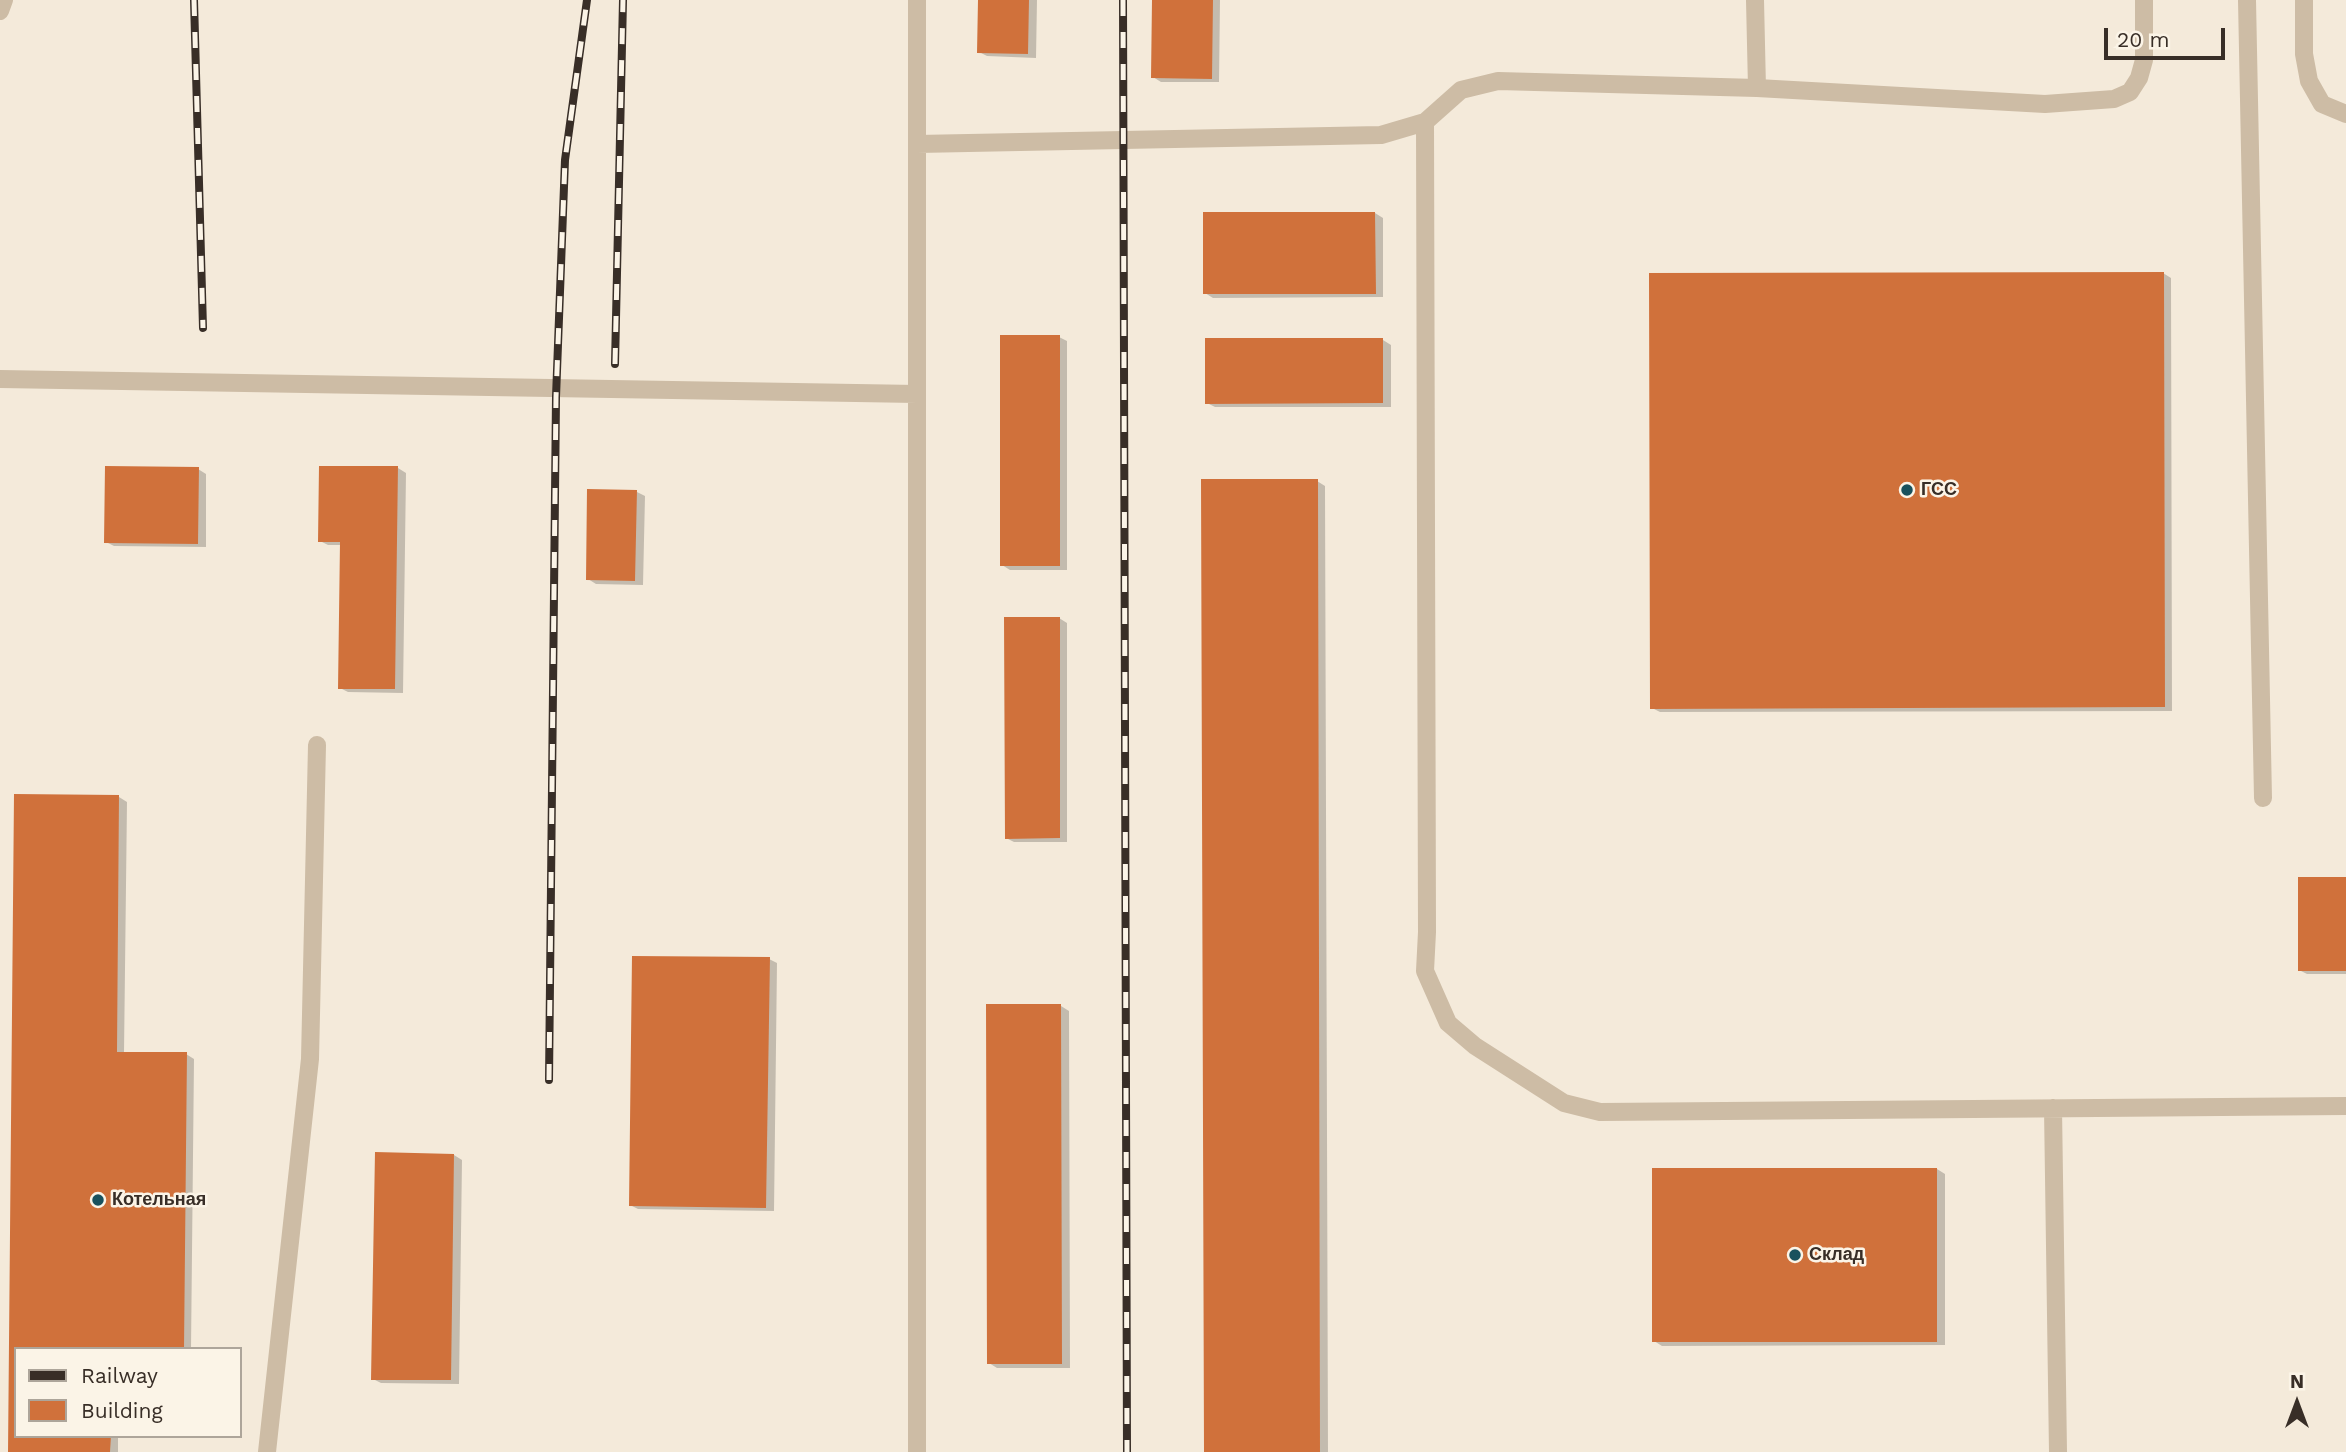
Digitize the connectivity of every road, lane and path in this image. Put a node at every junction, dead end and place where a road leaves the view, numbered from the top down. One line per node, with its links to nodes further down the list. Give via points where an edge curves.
1 (4, 0): 7 (lane)
2 (917, 0): 11 (lane)
3 (1755, 0): 8 (lane)
4 (2144, 0): 8 (lane, via 2144,60 2139,78 2130,92 2114,99 2045,104)
5 (2247, 0): 15 (lane)
6 (2304, 0): 9 (lane, via 2309,81 2322,104)
7 (0, 11)
8 (1757, 88): 10 (lane, via 1498,81 1461,90)
9 (2346, 114)
10 (1425, 122): 11 (lane, via 1381,135); 17 (lane, via 1425,971 1448,1023 1475,1046 1564,1103 1600,1112)
11 (917, 144): 13 (lane)
12 (0, 379): 13 (lane)
13 (917, 394): 19 (lane)
14 (317, 745): 18 (lane, via 310,1059)
15 (2263, 798)
16 (2346, 1106): 17 (lane)
17 (2053, 1108): 20 (lane)
18 (267, 1452)
19 (917, 1452)
20 (2058, 1452)

